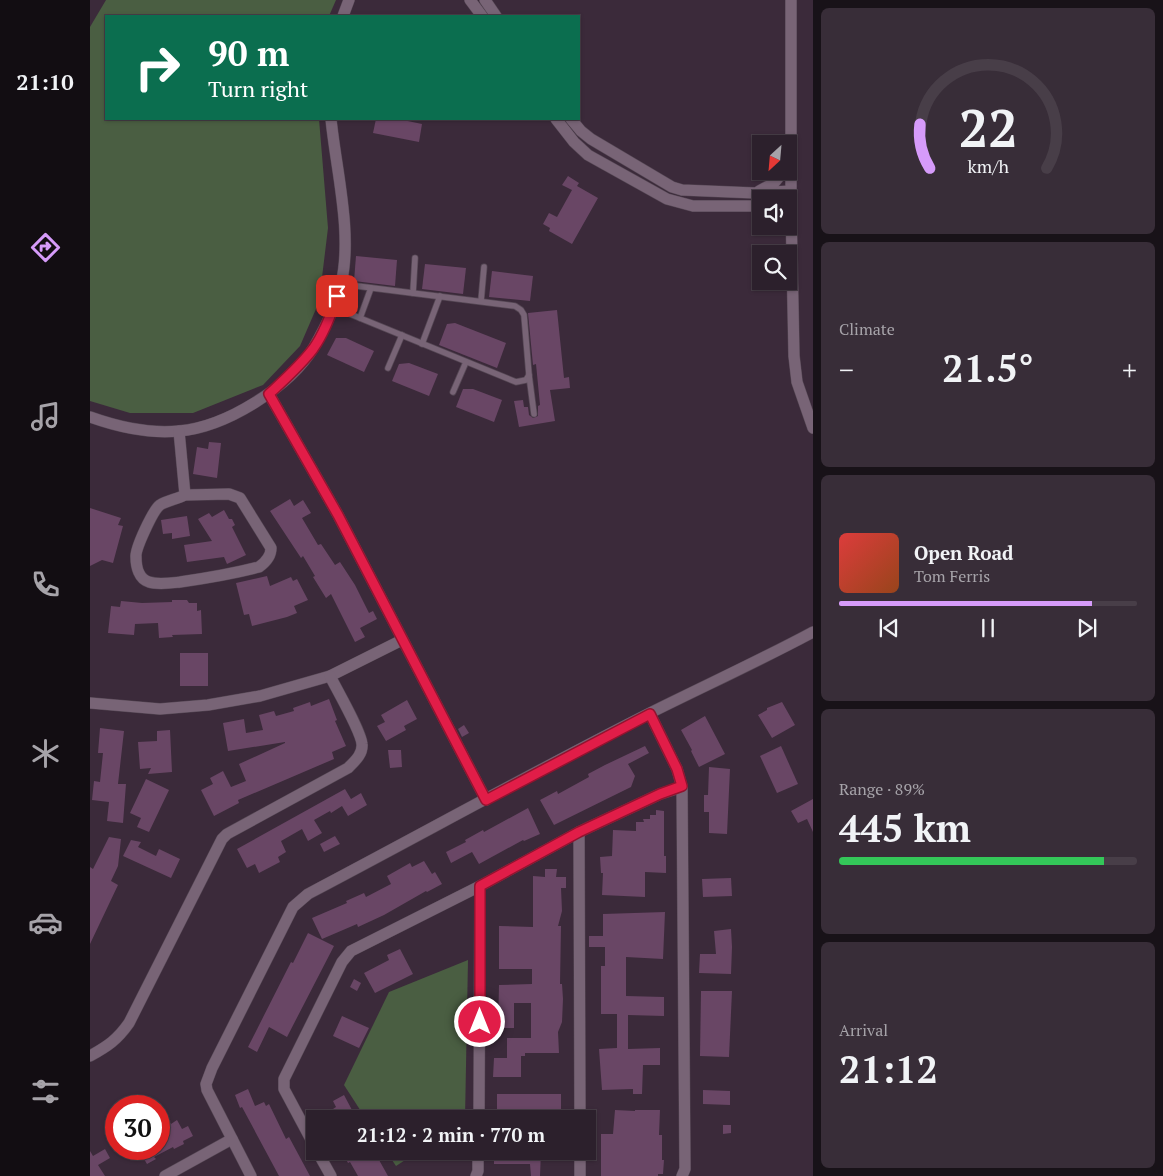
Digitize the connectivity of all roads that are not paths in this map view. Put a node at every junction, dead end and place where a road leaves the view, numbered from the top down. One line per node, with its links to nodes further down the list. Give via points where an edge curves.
1 (349, 0): 5 (street)
2 (470, 0): 6 (street)
3 (485, 0): 7 (street)
4 (791, 0): 11 (street)
5 (344, 15)
6 (481, 15)
7 (495, 15)
8 (331, 120): 21 (street, via 343,210 345,248)
9 (557, 120): 17 (street, via 588,155 667,199 693,206)
10 (572, 120): 16 (street, via 590,139 672,187 690,191)
11 (790, 135)
12 (776, 180): 14 (street)
13 (791, 180): 15 (street)
14 (761, 190)
15 (791, 190)
16 (752, 193)
17 (752, 207)
18 (788, 235): 37 (street, via 795,365)
19 (415, 258): 23 (lane)
20 (484, 267): 25 (lane)
21 (341, 284): 22 (lane); 26 (street)
22 (371, 288): 23 (lane); 27 (lane)
23 (413, 293): 24 (lane)
24 (440, 296): 25 (lane); 29 (lane)
25 (481, 302): 32 (lane, via 514,306 521,310)
26 (333, 307): 27 (lane); 34 (street, via 313,348)
27 (360, 318): 28 (lane)
28 (402, 335): 29 (lane); 31 (lane)
29 (422, 344): 30 (lane)
30 (466, 362): 32 (lane, via 516,382 526,380); 33 (lane)
31 (388, 368)
32 (529, 375): 35 (lane)
33 (453, 392)
34 (269, 394): 38 (street, via 234,415); 41 (street, via 338,515)
35 (534, 414)
36 (90, 417): 38 (street, via 115,426)
37 (813, 428)
38 (180, 431): 39 (street)
39 (185, 496): 39 (street, via 230,494 240,498 271,548 264,564 218,577 169,583 144,580 137,569 135,555 152,515 160,505)
40 (813, 632): 44 (street)
41 (402, 640): 42 (street); 46 (street)
42 (330, 676): 43 (street, via 260,696 208,705 160,709); 49 (street, via 357,729 362,745 358,758 348,768 271,808 222,839 129,1023 109,1046)
43 (90, 703)
44 (650, 714): 45 (street); 46 (street)
45 (682, 786): 47 (street); 62 (street, via 685,1169)
46 (486, 800): 53 (street, via 308,894 292,907 206,1084)
47 (579, 832): 48 (street); 51 (street)
48 (480, 886): 50 (street); 52 (street, via 356,948 342,962 284,1079 284,1089)
49 (90, 1056)
50 (479, 1110)
51 (580, 1110)
52 (306, 1130)
53 (232, 1140): 57 (street); 58 (street)
54 (323, 1160): 59 (street)
55 (478, 1160): 60 (street)
56 (580, 1160): 61 (street)
57 (165, 1176)
58 (251, 1176)
59 (331, 1176)
60 (476, 1176)
61 (580, 1176)
62 (682, 1176)

